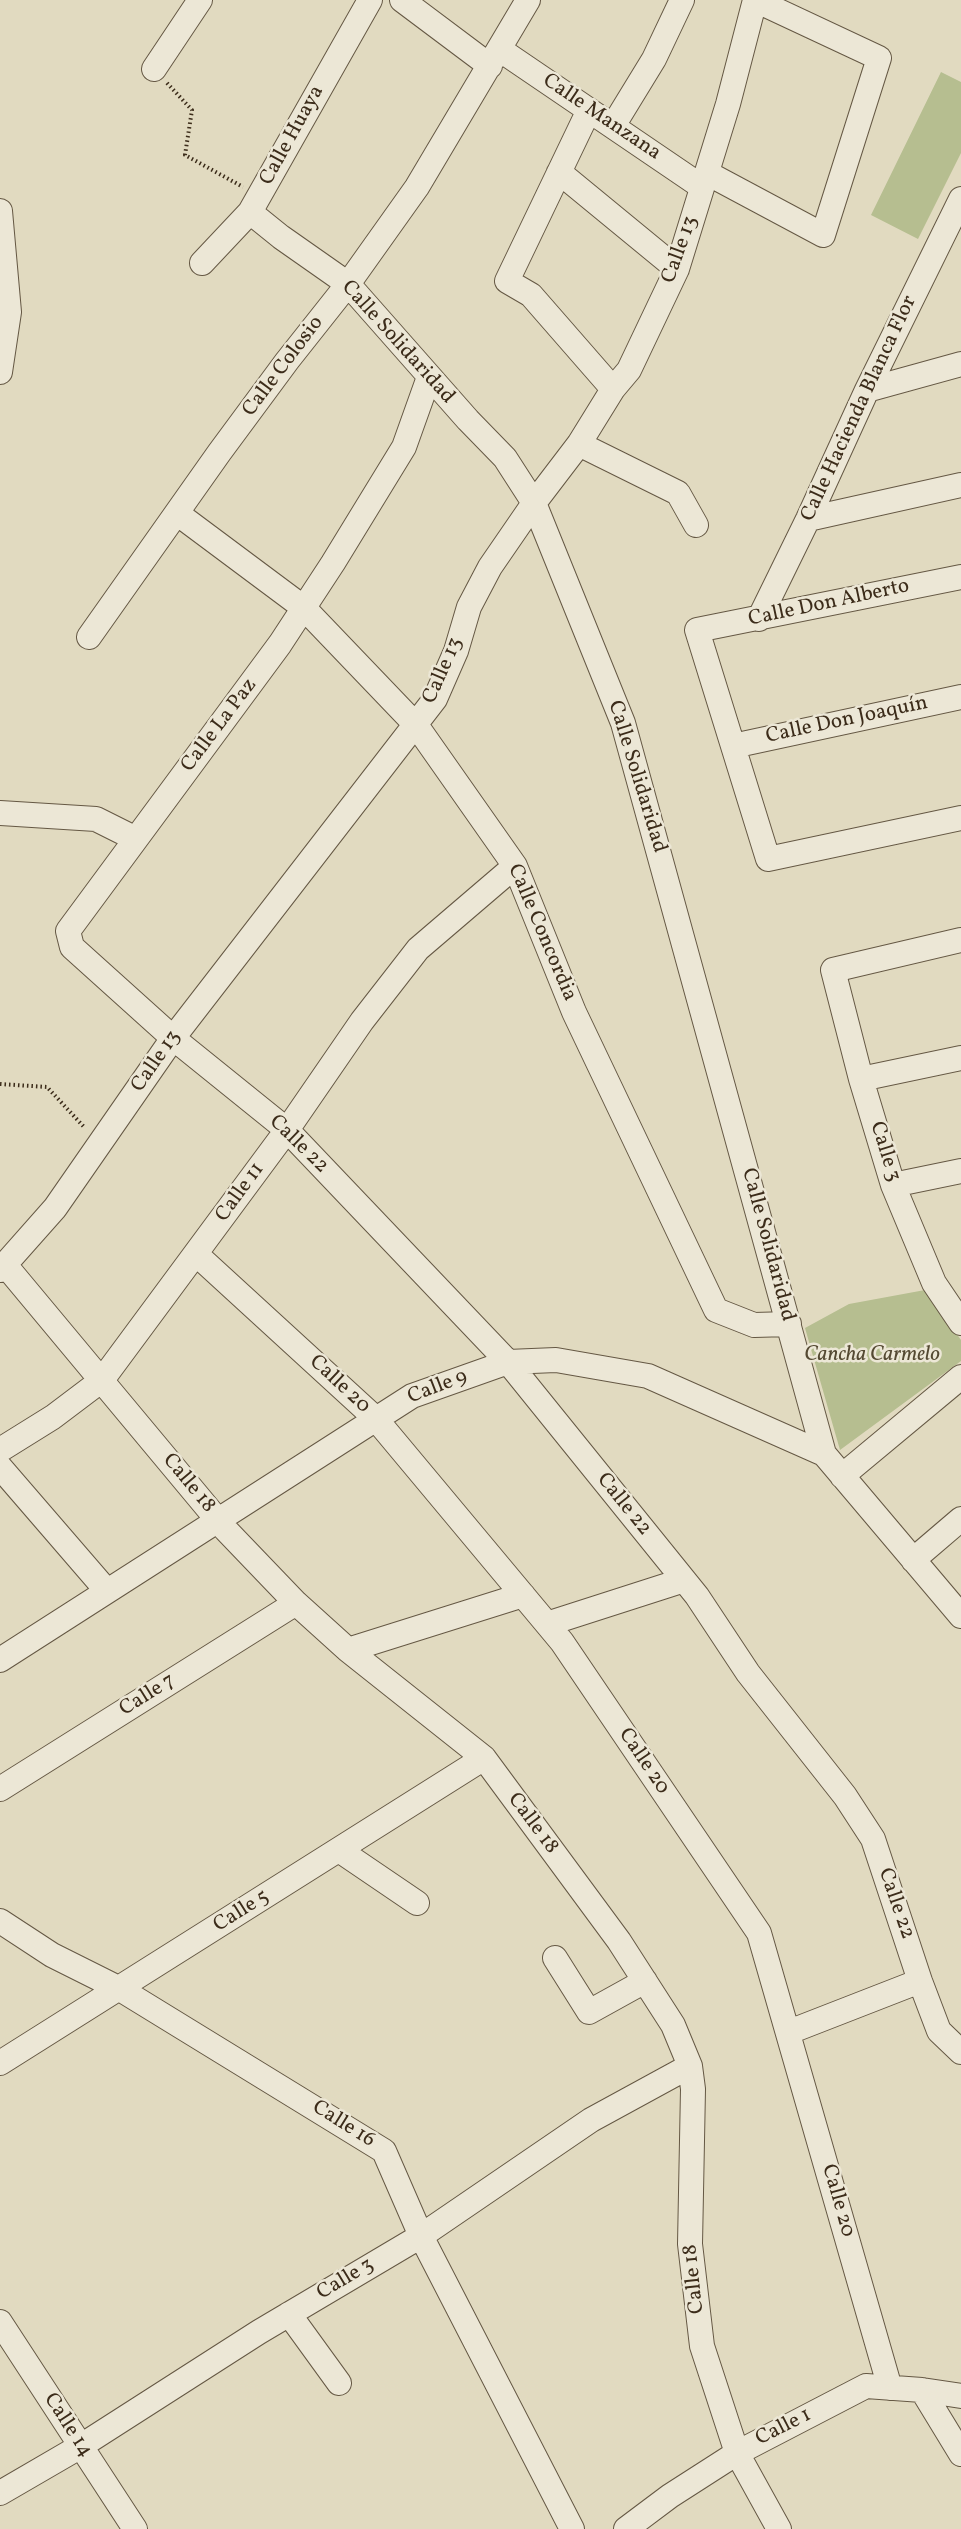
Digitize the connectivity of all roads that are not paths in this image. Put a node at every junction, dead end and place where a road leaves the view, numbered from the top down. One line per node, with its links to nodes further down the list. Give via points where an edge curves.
1 (200, 0): 8 (street)
2 (370, 0): 14 (street, Calle Huaya)
3 (402, 0): 7 (street, Calle Manzana)
4 (528, 0): 7 (street, Calle Colosio)
5 (682, 0): 10 (street, via 654,59)
6 (755, 0): 12 (street, Calle 13); 12 (street, Calle Manzana, via 879,58 823,235)
7 (495, 57): 9 (street, Calle Manzana); 19 (street, Calle Colosio, via 417,187)
8 (154, 69)
9 (589, 110): 10 (street, Calle Manzana); 11 (street)
10 (613, 126): 12 (street, Calle Manzana)
11 (559, 172): 18 (street); 23 (street, via 507,281 531,295)
12 (704, 180): 18 (street, Calle 13)
13 (961, 200): 16 (street, Calle Hacienda Blanca Flor)
14 (255, 204): 17 (street, Calle Huaya); 19 (street, Calle Solidaridad, via 281,237)
15 (0, 211): 21 (street, via 9,312)
16 (954, 227): 24 (street, Calle Hacienda Blanca Flor)
17 (202, 263)
18 (677, 269): 23 (street, Calle 13, via 629,369)
19 (348, 284): 22 (street, Calle Solidaridad); 28 (street, Calle Colosio, via 287,361)
20 (961, 364): 24 (street)
21 (0, 372)
22 (429, 377): 27 (street, Calle Solidaridad, via 505,458); 32 (street, Calle La Paz, via 404,447)
23 (613, 389): 25 (street, Calle 13)
24 (867, 390): 29 (street, Calle Hacienda Blanca Flor)
25 (579, 444): 27 (street, Calle 13); 30 (street, via 678,494)
26 (961, 485): 29 (street)
27 (534, 503): 36 (street, Calle 13, via 490,567 469,607 456,651 435,699); 52 (street, Calle Solidaridad, via 623,723)
28 (178, 514): 32 (street, Calle Concordia); 34 (street, Calle Colosio)
29 (808, 519): 33 (street, Calle Hacienda Blanca Flor)
30 (696, 525)
31 (961, 577): 33 (street, Calle Don Alberto)
32 (304, 608): 36 (street, Calle Concordia); 40 (street, Calle La Paz)
33 (759, 619): 37 (street, Calle Don Alberto, via 697,630)
34 (89, 638)
35 (961, 697): 37 (street, Calle Don Joaquín)
36 (416, 725): 41 (street, Calle Concordia); 43 (street, Calle 13)
37 (733, 746): 39 (street, via 768,859)
38 (0, 813): 40 (street, via 96,819)
39 (961, 818)
40 (136, 839): 43 (street, Calle La Paz, via 68,931 72,947)
41 (515, 866): 46 (street, Calle 11, via 418,949 362,1021); 52 (street, Calle Concordia, via 574,1012 716,1310 754,1325)
42 (961, 940): 45 (street, Calle 3, via 833,970)
43 (173, 1038): 46 (street, Calle 22); 50 (street, Calle 13, via 55,1208)
44 (961, 1058): 45 (street)
45 (861, 1078): 48 (street, Calle 3)
46 (287, 1130): 49 (street, Calle 11); 53 (street, Calle 22)
47 (961, 1171): 48 (street)
48 (894, 1185): 51 (street, Calle 3, via 934,1283)
49 (196, 1254): 55 (street, Calle 11); 56 (street, Calle 20)
50 (3, 1268): 55 (street, Calle 18)
51 (961, 1323)
52 (789, 1324): 58 (street, Calle Solidaridad)
53 (508, 1362): 56 (street, Calle 9, via 412,1396); 58 (street, Calle 9, via 555,1360 648,1376); 64 (street, Calle 22)
54 (961, 1377): 60 (street)
55 (102, 1380): 57 (street, Calle 11, via 53,1418); 62 (street, Calle 18)
56 (375, 1418): 62 (street, Calle 9); 66 (street, Calle 20)
57 (0, 1450)
58 (824, 1454): 60 (street)
59 (0, 1467): 65 (street)
60 (842, 1476): 63 (street)
61 (961, 1519): 63 (street)
62 (218, 1520): 65 (street, Calle 9); 67 (street, Calle 18)
63 (913, 1560): 68 (street)
64 (684, 1580): 69 (street); 79 (street, Calle 22, via 748,1673 845,1796 873,1839)
65 (107, 1592): 71 (street, Calle 9)
66 (523, 1595): 69 (street, Calle 20); 70 (street)
67 (296, 1603): 70 (street, Calle 18); 73 (street, Calle 7)
68 (961, 1617)
69 (547, 1624): 81 (street, Calle 20, via 759,1933)
70 (348, 1650): 72 (street, Calle 18)
71 (0, 1660)
72 (484, 1758): 74 (street, Calle 5); 78 (street, Calle 18)
73 (0, 1789)
74 (339, 1850): 75 (street); 80 (street, Calle 5)
75 (417, 1903)
76 (0, 1921): 80 (street, Calle 16, via 52,1955)
77 (555, 1958): 78 (street, via 589,2013)
78 (645, 1981): 84 (street, Calle 18, via 673,2025)
79 (920, 1982): 81 (street); 82 (street, Calle 22, via 939,2031)
80 (120, 1989): 83 (street, Calle 5); 85 (street, Calle 16, via 384,2151)
81 (789, 2032): 89 (street, Calle 20)
82 (961, 2052)
83 (0, 2063)
84 (690, 2066): 85 (street, Calle 3, via 591,2120); 93 (street, Calle 18, via 690,2244 702,2346)
85 (421, 2235): 86 (street, Calle 3); 97 (street, Calle 16)
86 (289, 2314): 88 (street); 92 (street, Calle 3)
87 (0, 2322): 92 (street, Calle 14)
88 (339, 2383)
89 (890, 2388): 90 (street, Calle 1); 93 (street, Calle 1, via 866,2386)
90 (922, 2390): 91 (street, Calle 1); 94 (street)
91 (961, 2396)
92 (81, 2446): 95 (street, Calle 3); 96 (street, Calle 14)
93 (737, 2452): 98 (street, Calle 1); 99 (street, Calle 18)
94 (961, 2454)
95 (0, 2493)
96 (135, 2529)
97 (572, 2529)
98 (626, 2529)
99 (779, 2529)

